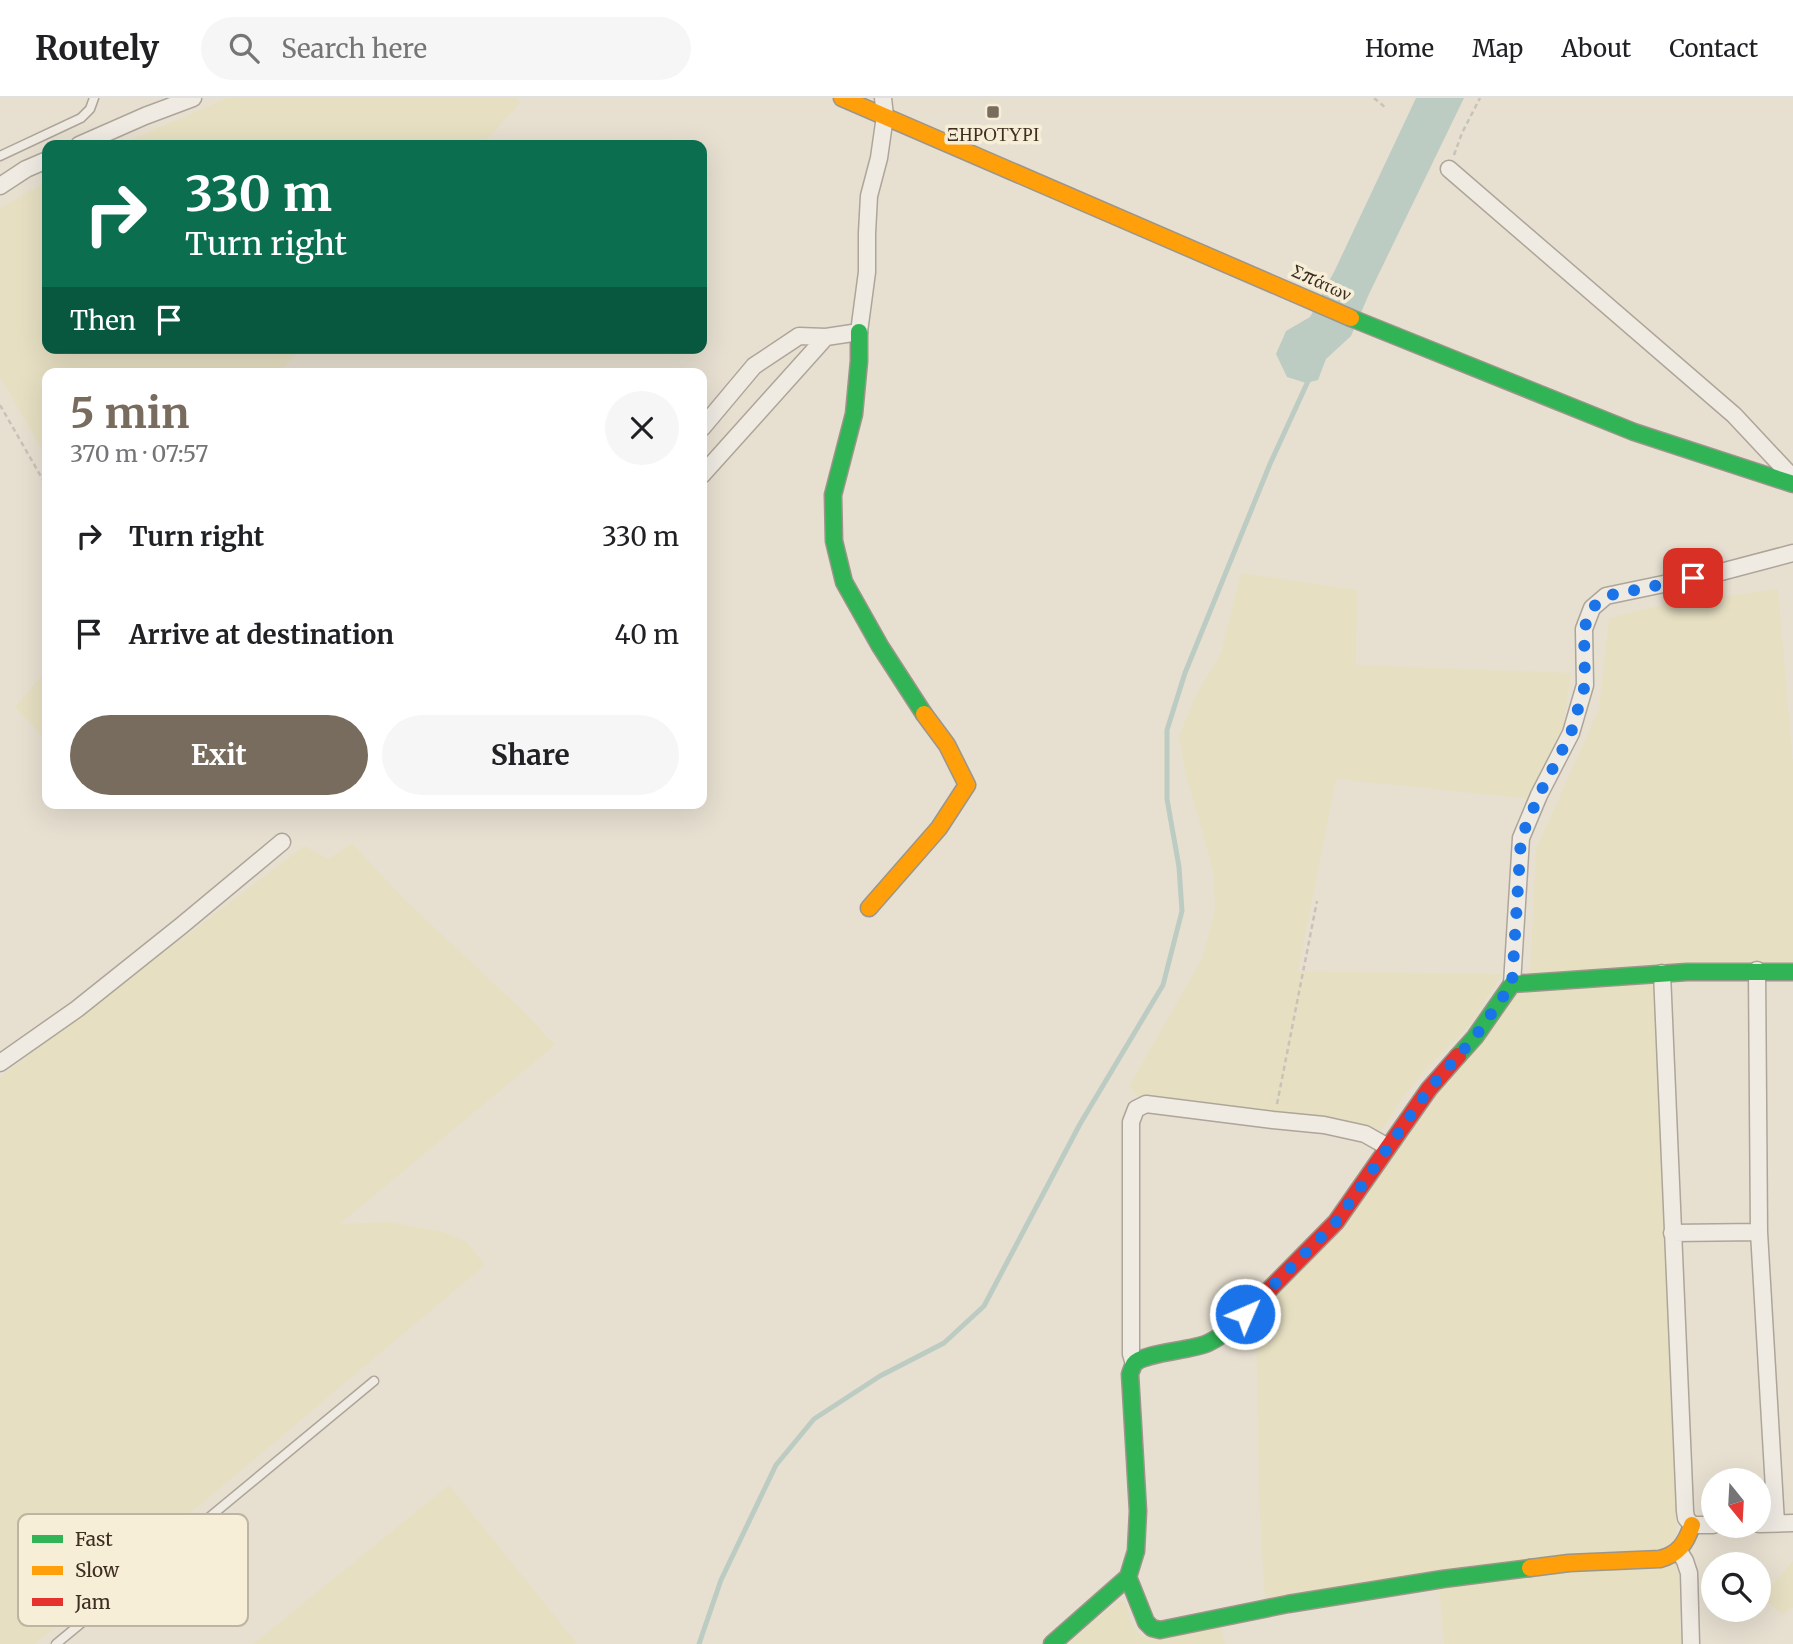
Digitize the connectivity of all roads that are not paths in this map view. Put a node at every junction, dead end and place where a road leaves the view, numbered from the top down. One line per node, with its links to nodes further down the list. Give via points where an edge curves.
1 (94, 98): 7 (lane, via 81,118)
2 (193, 98): 6 (street)
3 (842, 98): 5 (street, Σπάτων)
4 (883, 98): 5 (street)
5 (885, 116): 11 (street, via 869,196 867,272); 15 (street, Σπάτων, via 1380,330 1634,432)
6 (90, 140)
7 (0, 156)
8 (42, 162): 10 (street)
9 (1449, 169): 15 (street, via 1734,415)
10 (0, 186)
11 (859, 332): 12 (street); 18 (street, via 854,414 833,495 834,541 844,582 880,646 947,745 967,785 939,828)
12 (826, 337): 13 (street, via 799,336 754,366); 14 (street)
13 (707, 422)
14 (707, 469)
15 (1793, 481)
16 (1793, 553): 22 (street, via 1606,596 1592,608 1584,629 1585,685 1571,733 1521,838)
17 (282, 842): 23 (street, via 77,1009)
18 (869, 908)
19 (1756, 970): 20 (street); 21 (street); 25 (street)
20 (1793, 972)
21 (1662, 973): 22 (street); 26 (street)
22 (1512, 984): 24 (street)
23 (0, 1062)
24 (1388, 1147): 27 (street, via 1336,1222 1227,1332 1195,1348 1145,1357); 27 (street, via 1365,1135 1324,1125 1146,1104 1136,1109 1131,1122)
25 (1759, 1232): 26 (street); 31 (street)
26 (1672, 1233): 33 (street, via 1685,1511)
27 (1134, 1364): 36 (street, via 1130,1374 1138,1511 1136,1551)
28 (374, 1381): 29 (lane)
29 (213, 1514)
30 (1771, 1523): 31 (street)
31 (1776, 1523): 32 (street)
32 (1793, 1523)
33 (1692, 1525): 34 (street); 35 (street)
34 (1701, 1525)
35 (1679, 1551): 36 (street, via 1660,1559 1569,1563 1443,1579 1160,1630 1146,1622); 40 (street, via 1689,1573)
36 (1128, 1577): 39 (street)
37 (78, 1626): 38 (lane)
38 (56, 1644)
39 (1052, 1644)
40 (1691, 1644)

